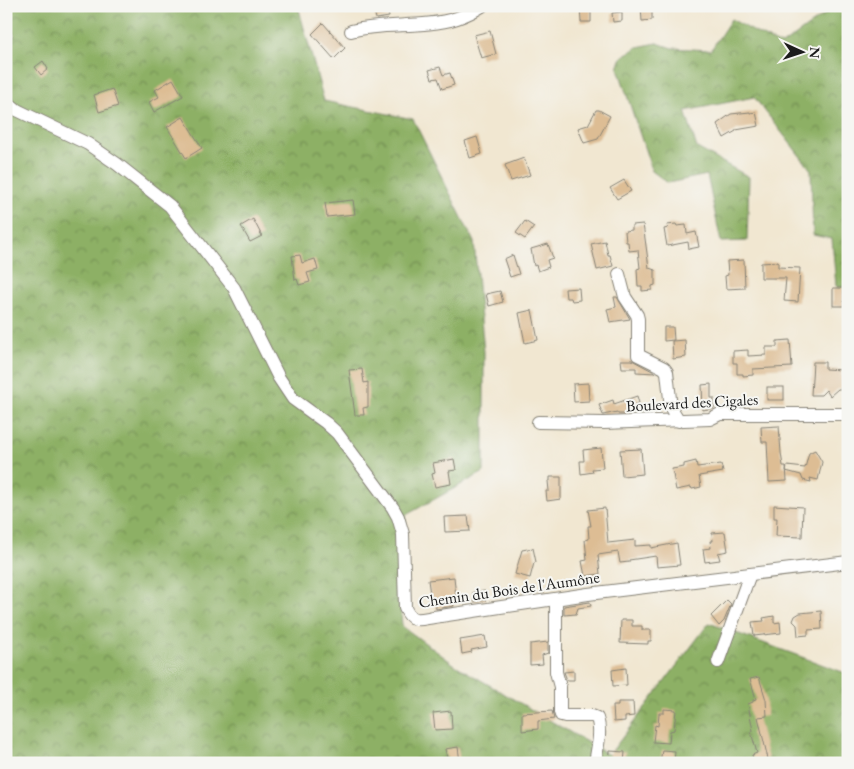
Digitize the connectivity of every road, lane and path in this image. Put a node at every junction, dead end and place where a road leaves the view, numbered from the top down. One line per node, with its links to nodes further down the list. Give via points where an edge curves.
1 (482, 6): 2 (street, via 438,22 369,26)
2 (351, 31)
3 (6, 101): 10 (street, Chemin du Bois de l'Aumône, via 17,110 88,144 117,164 170,206 208,254 234,288 279,378 293,399 337,433 393,508 403,534 405,608 411,618 415,620)
4 (619, 274): 6 (street, via 625,297 637,315 638,355 667,372 671,408)
5 (848, 414): 6 (street, Boulevard des Cigales, via 720,414 710,419)
6 (678, 421): 7 (street, Boulevard des Cigales)
7 (538, 422)
8 (848, 562): 9 (street, Chemin du Bois de l'Aumône)
9 (750, 574): 10 (street, Chemin du Bois de l'Aumône); 11 (street)
10 (556, 599): 12 (street, via 556,672 560,712 565,716 597,718)
11 (718, 662)
12 (595, 763)

